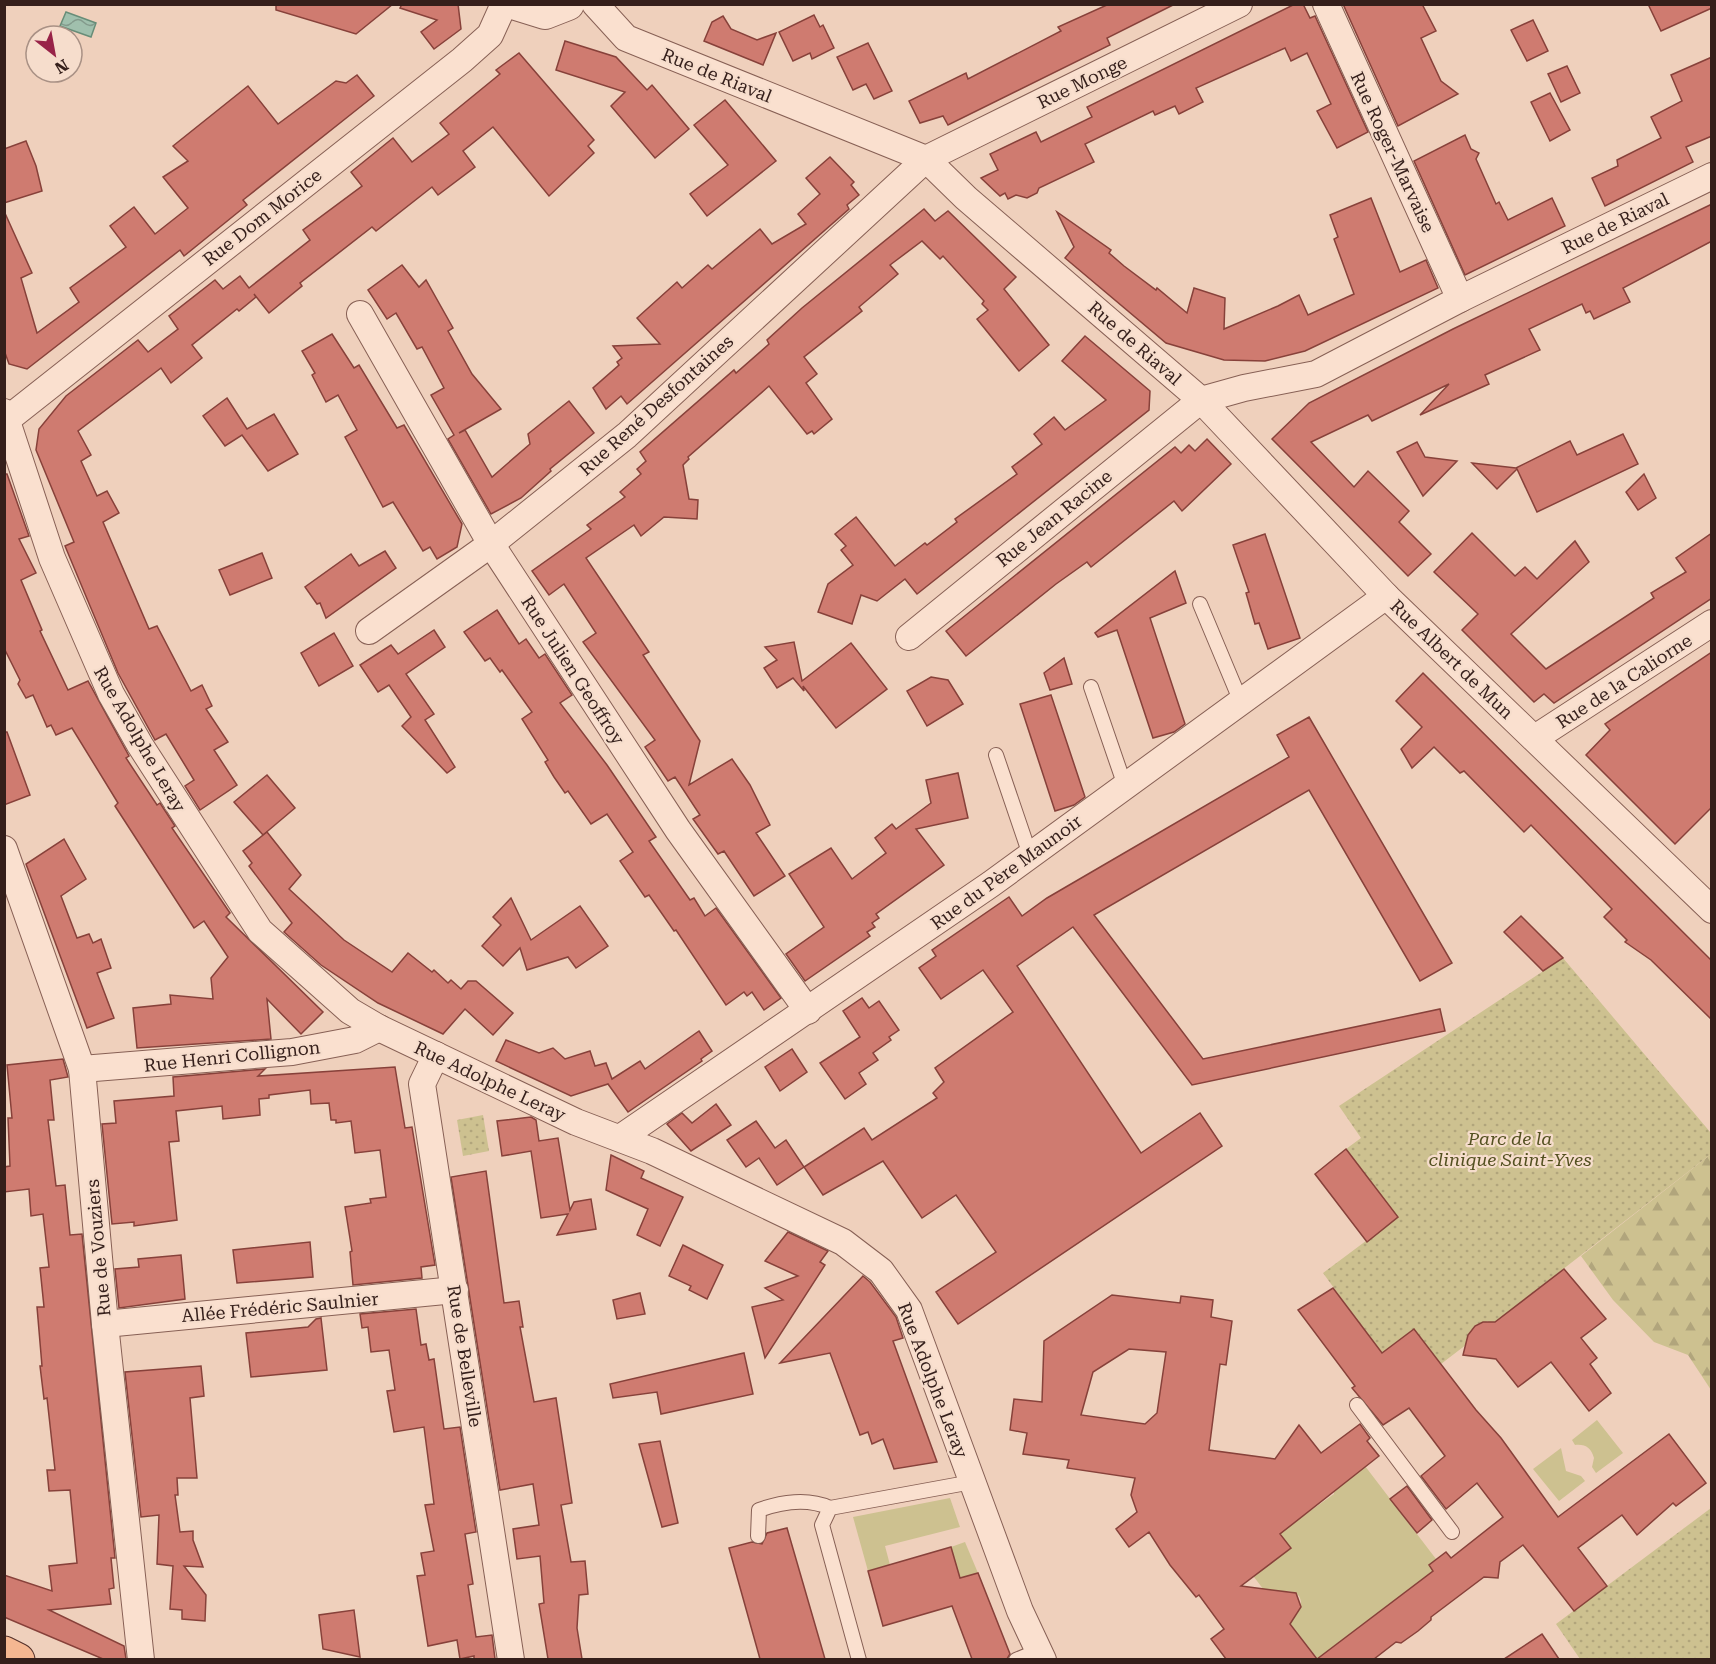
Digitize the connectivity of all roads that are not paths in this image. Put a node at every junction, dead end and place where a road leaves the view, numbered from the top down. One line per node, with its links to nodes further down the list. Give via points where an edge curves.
1 (504, 4): 12 (street, Rue Dom Morice, via 490,35 462,60)
2 (516, 4): 3 (street, via 545,13)
3 (568, 4)
4 (595, 4): 7 (street, Rue de Riaval, via 626,38)
5 (1239, 4): 7 (street, Rue Monge)
6 (1326, 4): 9 (street, Rue Roger-Marvaise)
7 (926, 159): 11 (street, Rue de Riaval); 13 (street, Rue René Desfontaines, via 627,435)
8 (1712, 176): 9 (street, Rue de Riaval)
9 (1460, 299): 11 (street, Rue de Riaval, via 1316,374)
10 (360, 315): 13 (street, Rue Julien Geoffroy)
11 (1201, 400): 14 (street, Rue Albert de Mun); 18 (street, Rue Jean Racine)
12 (5, 418): 28 (street, Rue Adolphe Leray, via 64,587 111,694 140,745 260,931 350,1011)
13 (491, 544): 17 (street, Rue René Desfontaines); 27 (street, Rue Julien Geoffroy, via 678,830)
14 (1386, 596): 20 (street, Rue du Père Maunoir); 21 (street, Rue Albert de Mun)
15 (1200, 604): 20 (lane)
16 (1712, 623): 21 (street, Rue de la Caliorne)
17 (369, 631)
18 (909, 637)
19 (1090, 687): 23 (lane)
20 (1241, 702): 23 (street, Rue du Père Maunoir)
21 (1535, 738): 26 (street, Rue Albert de Mun)
22 (996, 755): 25 (lane)
23 (1125, 786): 25 (street, Rue du Père Maunoir)
24 (4, 849): 30 (street, Rue de Vouziers)
25 (1030, 855): 27 (street, Rue du Père Maunoir)
26 (1712, 910)
27 (808, 1011): 31 (street, Rue du Père Maunoir)
28 (379, 1028): 29 (street, Rue Adolphe Leray); 30 (street, Rue Henri Collignon, via 356,1040 292,1052)
29 (436, 1055): 31 (street, Rue Adolphe Leray, via 576,1122); 32 (street, Rue de Belleville, via 422,1084)
30 (82, 1069): 33 (street, Rue de Vouziers)
31 (620, 1138): 35 (street, Rue Adolphe Leray, via 843,1242 881,1271 909,1310)
32 (456, 1290): 33 (street, Allée Frédéric Saulnier); 43 (street, Rue de Belleville)
33 (105, 1324): 42 (street, Rue de Vouziers)
34 (1357, 1405): 37 (lane)
35 (972, 1482): 36 (lane); 40 (street, Rue Adolphe Leray, via 1020,1611)
36 (830, 1508): 38 (lane, via 817,1502 759,1510); 44 (lane, via 822,1525)
37 (1452, 1532)
38 (758, 1536)
39 (4, 1653): 41 (main road)
40 (1032, 1657)
41 (18, 1659)
42 (141, 1659)
43 (511, 1659)
44 (859, 1659)

